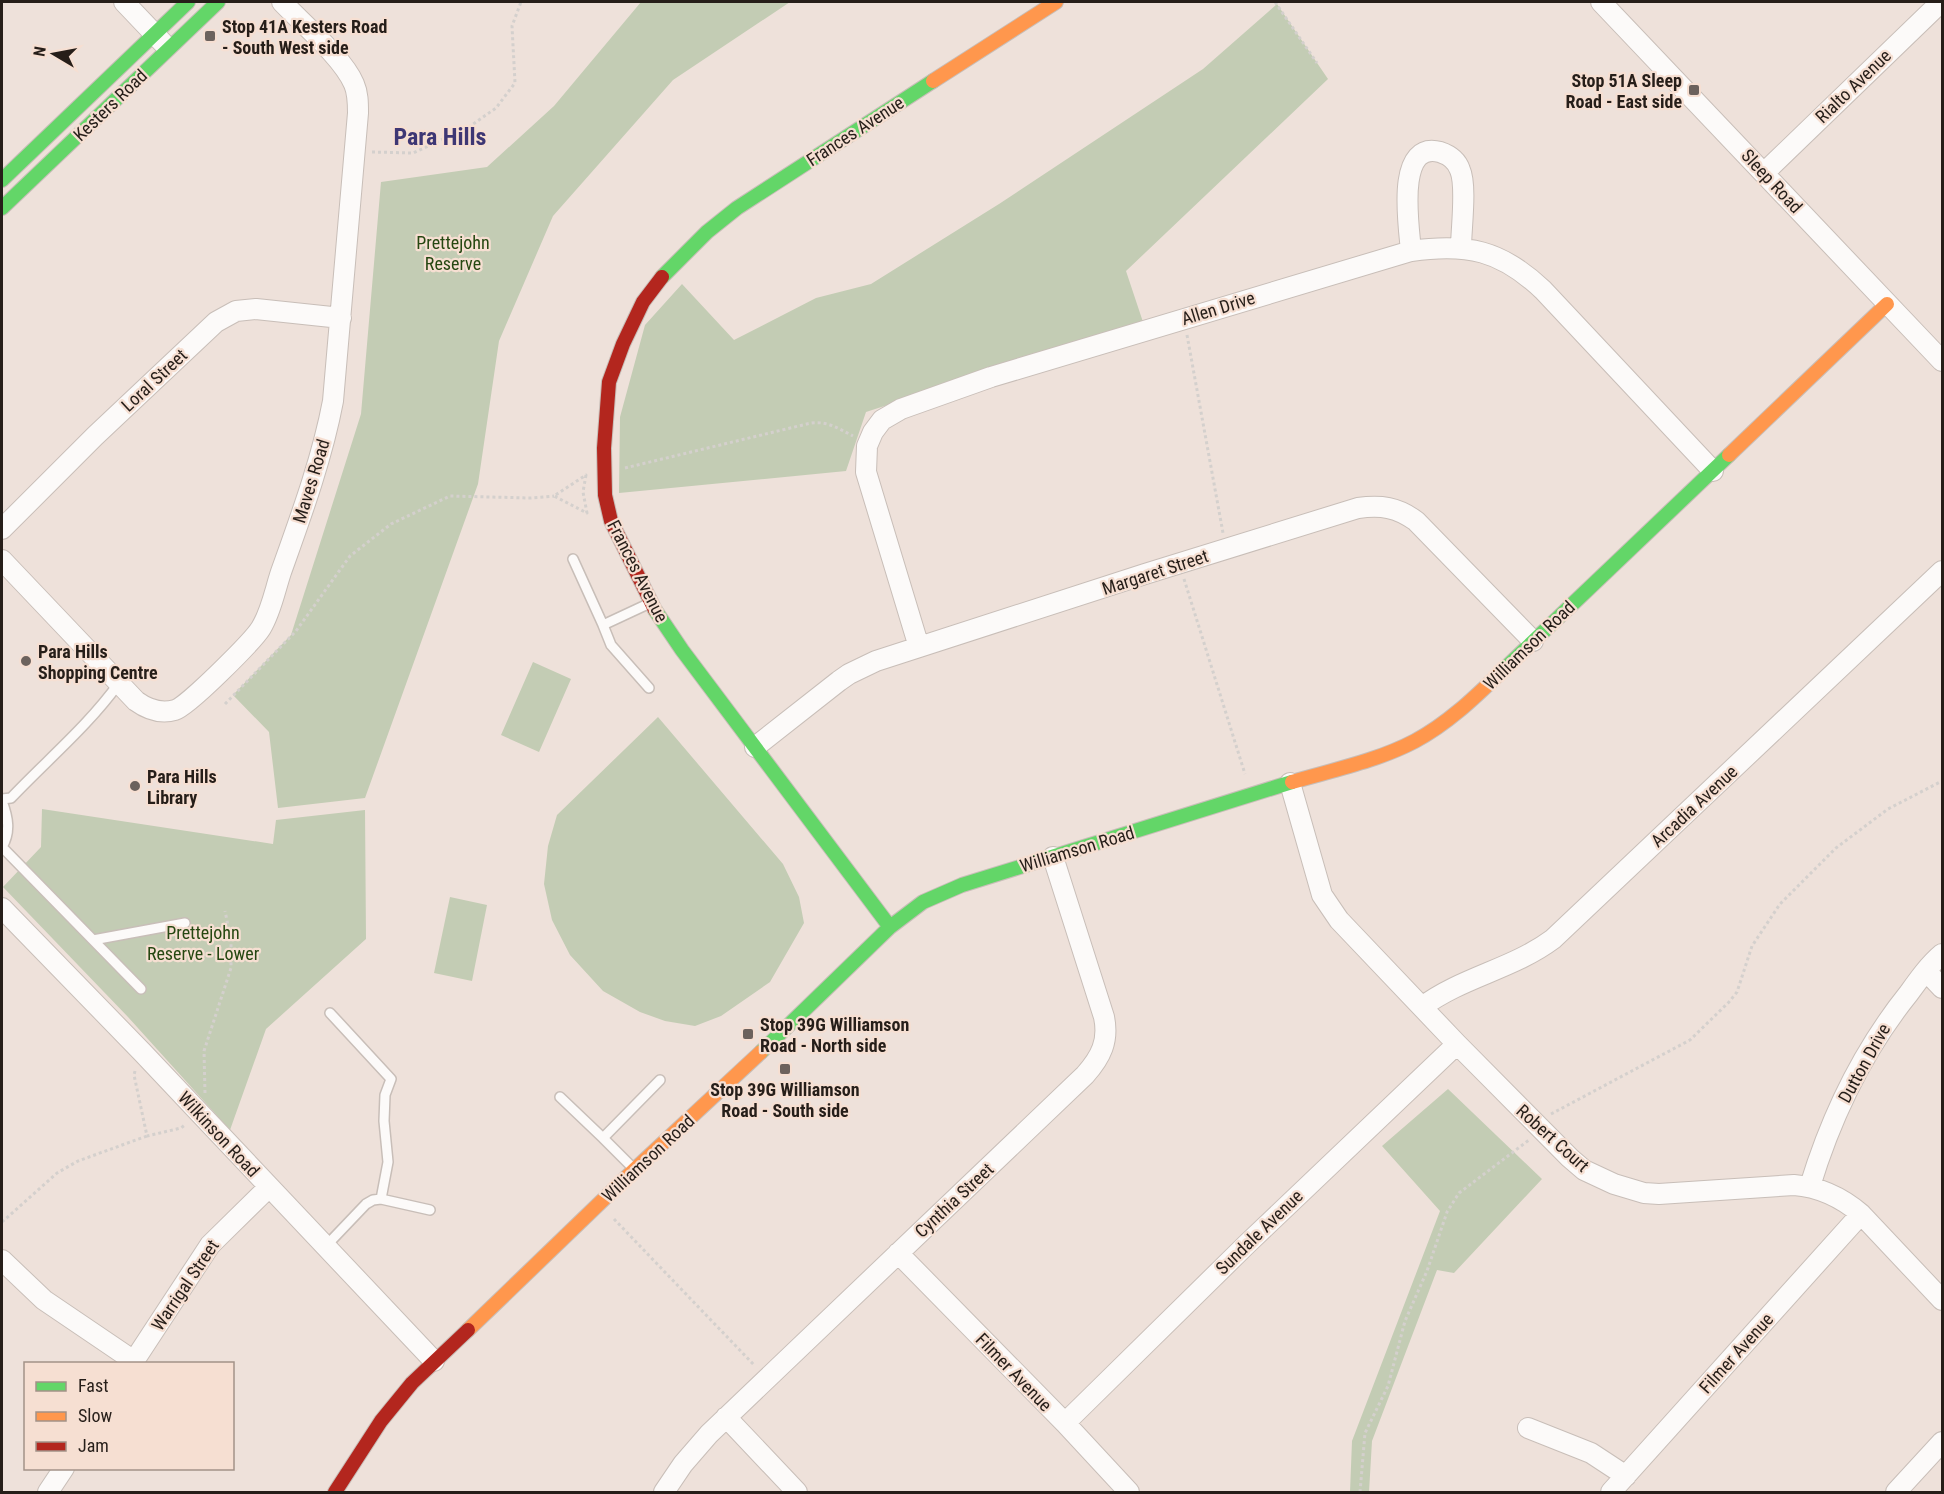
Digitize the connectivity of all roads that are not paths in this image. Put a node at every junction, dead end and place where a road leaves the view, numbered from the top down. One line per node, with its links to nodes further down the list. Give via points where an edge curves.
1 (124, 2): 8 (street)
2 (188, 2): 8 (street, Kesters Road)
3 (218, 2): 9 (street, Kesters Road)
4 (282, 2): 16 (street, Maves Road, via 330,52 354,84 358,102)
5 (1056, 2): 23 (street, Frances Avenue, via 737,208 707,232 650,291 622,344 609,382 604,448 605,495 611,521)
6 (1601, 2): 10 (street, Sleep Road)
7 (1941, 2): 10 (street, Rialto Avenue)
8 (154, 34): 9 (street); 11 (street, Kesters Road)
9 (168, 49): 12 (street, Kesters Road)
10 (1765, 172): 15 (street, Sleep Road)
11 (2, 180)
12 (2, 208)
13 (1461, 248): 14 (street, Allen Drive); 14 (street, via 1462,172 1455,160 1430,152 1419,155 1410,171 1407,194); 18 (street, Allen Drive, via 1501,258 1525,273)
14 (1411, 251): 26 (street, Allen Drive, via 943,393 894,412 877,426 867,446 866,472)
15 (1887, 304): 17 (street, Sleep Road); 18 (street, Williamson Road)
16 (341, 318): 19 (street, Loral Street, via 256,309 227,314 103,428); 27 (street, Maves Road, via 328,426 261,629 177,710 147,708)
17 (1942, 361)
18 (1713, 471): 25 (street, Williamson Road)
19 (2, 529)
20 (573, 559): 24 (lane)
21 (2, 560): 27 (street, Maves Road)
22 (1942, 571): 42 (street, Arcadia Avenue, via 1553,939 1525,957 1449,989)
23 (650, 603): 24 (lane); 29 (street, Frances Avenue)
24 (603, 625): 28 (lane, via 610,645)
25 (1533, 641): 26 (street, Margaret Street, via 1430,533 1405,513 1371,507 1179,563); 30 (street, Williamson Road, via 1438,729 1387,753)
26 (919, 647): 29 (street, Margaret Street, via 849,674)
27 (119, 684): 31 (lane, via 11,798)
28 (649, 688)
29 (755, 747): 36 (street, Frances Avenue)
30 (1290, 783): 33 (street, Williamson Road); 42 (street, Robert Court, via 1316,878 1329,906)
31 (2, 800): 32 (lane, via 8,828)
32 (2, 847): 37 (lane)
33 (1053, 857): 36 (street, Williamson Road, via 940,893); 55 (street, Cynthia Street, via 1104,1017 1104,1048 1085,1075)
34 (2, 908): 50 (street, Wilkinson Road)
35 (185, 923): 37 (lane)
36 (890, 927): 48 (street, Williamson Road)
37 (93, 940): 41 (lane)
38 (1942, 954): 39 (street, Dutton Drive)
39 (1926, 971): 40 (street); 49 (street, Dutton Drive, via 1883,1028 1854,1078)
40 (1942, 988)
41 (141, 989)
42 (1422, 1008): 44 (street, Robert Court)
43 (330, 1013): 51 (lane, via 394,1080 385,1095 388,1162)
44 (1457, 1044): 49 (street, Robert Court, via 1584,1170 1614,1184 1644,1193 1679,1194); 61 (street, Sundale Avenue)
45 (660, 1080): 47 (lane)
46 (560, 1097): 47 (lane)
47 (603, 1138): 48 (lane)
48 (634, 1170): 58 (street, Williamson Road)
49 (1810, 1186): 53 (street, Robert Court, via 1835,1196)
50 (269, 1187): 54 (street, Wilkinson Road); 59 (street, Warrigal Street, via 210,1245)
51 (381, 1199): 52 (lane); 54 (lane, via 366,1204)
52 (430, 1210)
53 (1861, 1214): 57 (street, Robert Court); 65 (street, Filmer Avenue)
54 (325, 1247): 58 (street, Wilkinson Road)
55 (898, 1253): 60 (street, Cynthia Street); 61 (street, Filmer Avenue)
56 (2, 1260): 59 (street, via 44,1300)
57 (1942, 1300)
58 (434, 1361): 66 (street, Williamson Road, via 386,1414)
59 (133, 1362)
60 (726, 1417): 68 (street, Cynthia Street, via 697,1447); 69 (street)
61 (1065, 1423): 70 (street, Filmer Avenue)
62 (1528, 1428): 65 (street, via 1591,1453)
63 (1942, 1442): 72 (street)
64 (63, 1470): 67 (street)
65 (1626, 1476): 71 (street, Filmer Avenue)
66 (341, 1490)
67 (48, 1492)
68 (664, 1492)
69 (797, 1492)
70 (1129, 1492)
71 (1611, 1492)
72 (1896, 1492)

